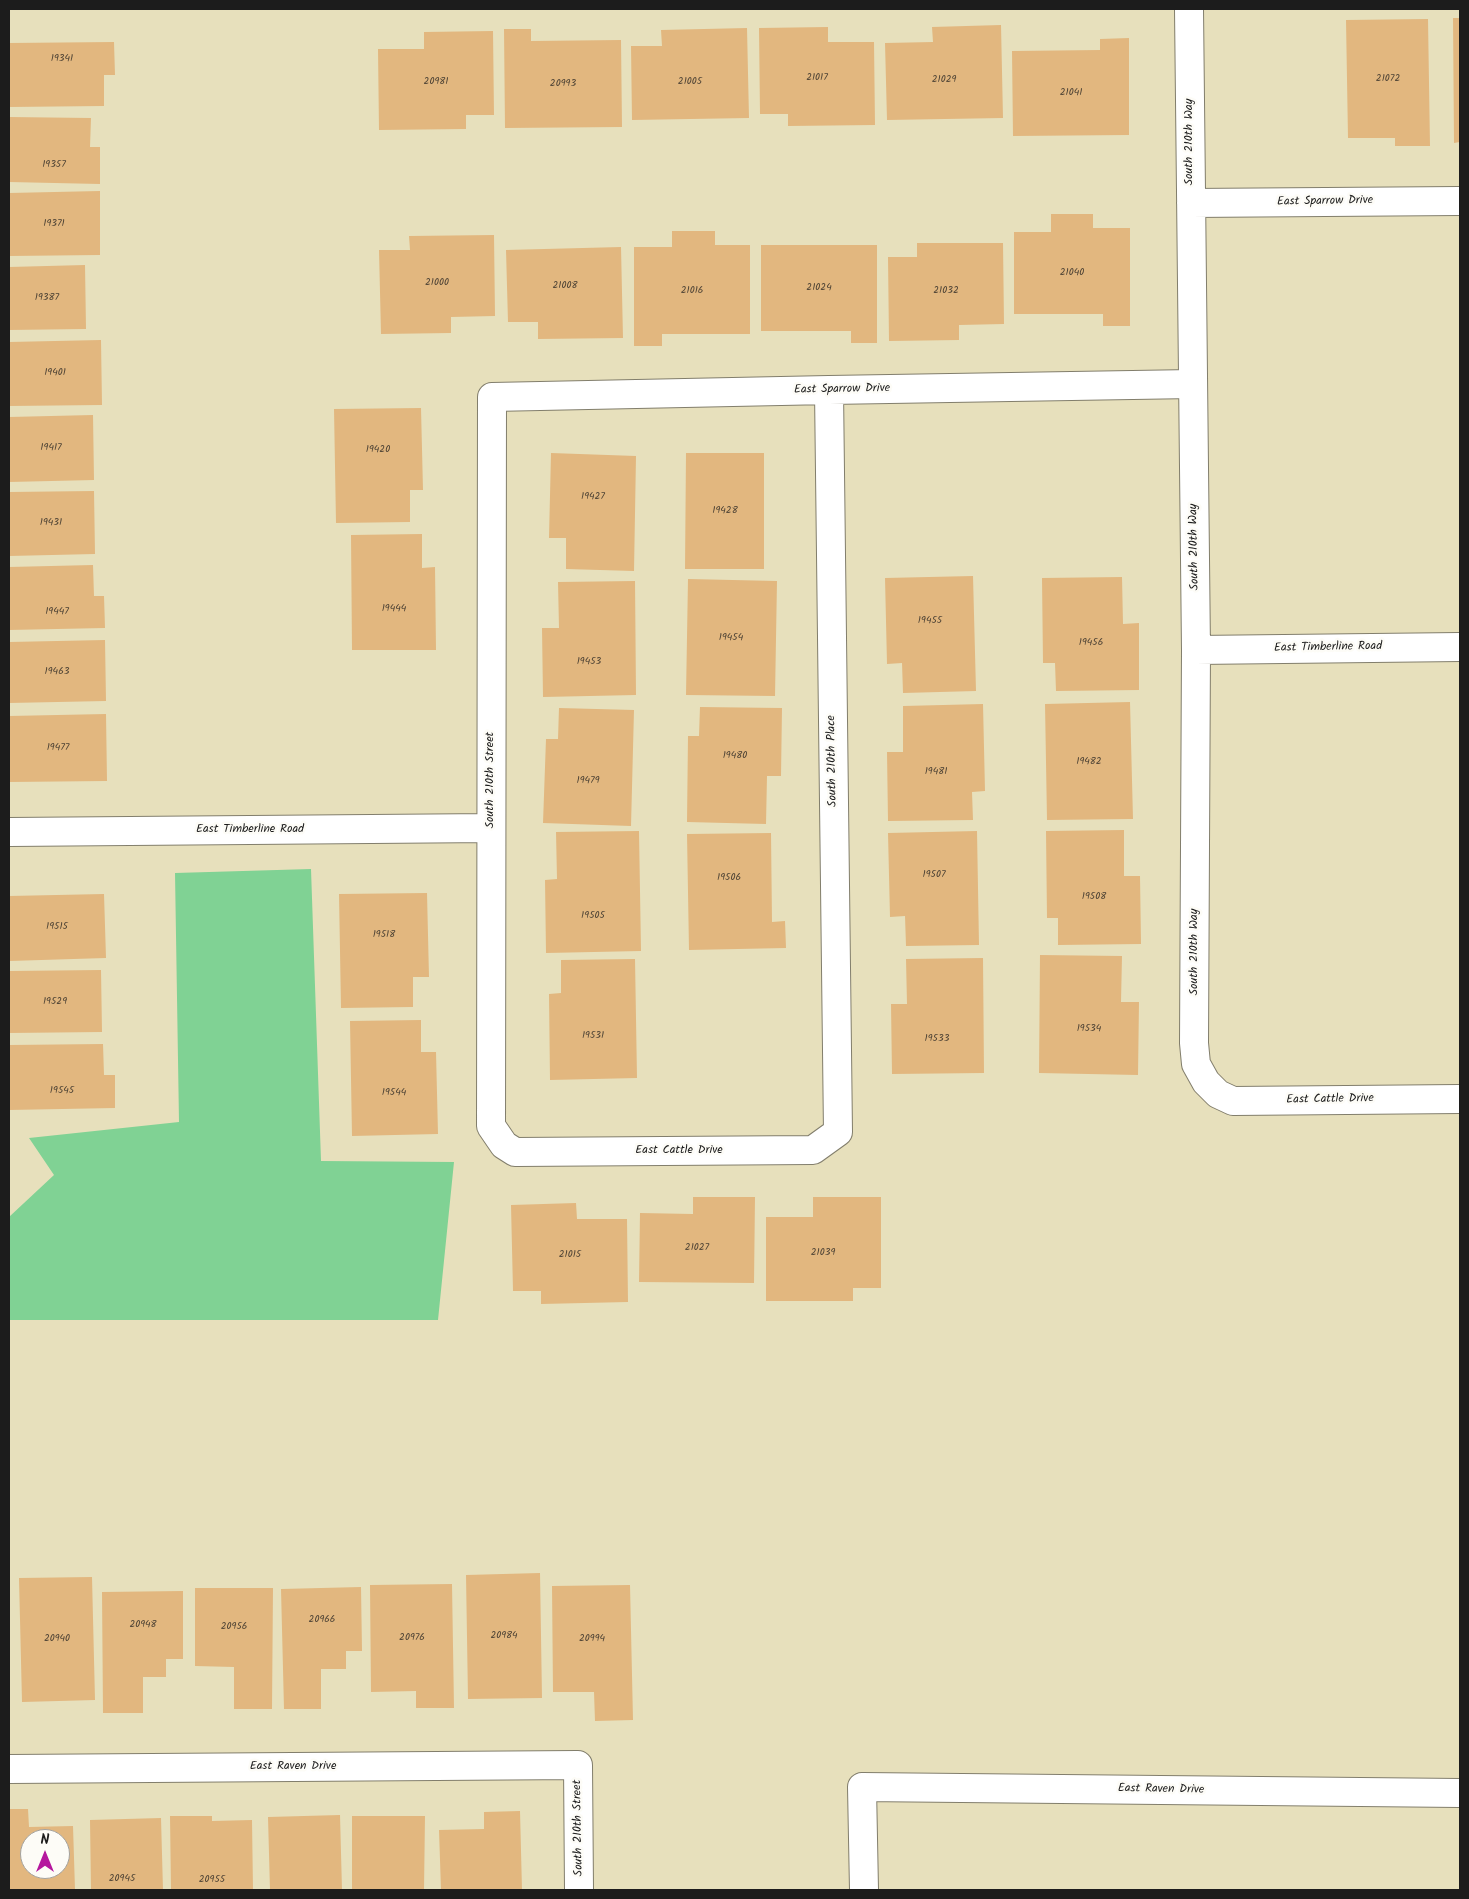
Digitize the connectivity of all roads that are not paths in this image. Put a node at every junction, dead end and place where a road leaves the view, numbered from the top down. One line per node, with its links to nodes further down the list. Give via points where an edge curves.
1 (1189, 9): 3 (street, South 210th Way)
2 (1460, 201): 3 (street, East Sparrow Drive)
3 (1191, 204): 4 (street, South 210th Way)
4 (1193, 384): 5 (street, East Sparrow Drive); 8 (street, South 210th Way)
5 (829, 390): 6 (street, East Sparrow Drive); 13 (street, South 210th Place)
6 (492, 398): 9 (street, South 210th Street)
7 (1460, 647): 8 (street, East Timberline Road)
8 (1196, 650): 11 (street, South 210th Way, via 1194,1042 1196,1064)
9 (491, 828): 10 (street, East Timberline Road); 14 (street, South 210th Street, via 491,1126 504,1145)
10 (9, 832)
11 (1206, 1082): 12 (street, East Cattle Drive, via 1218,1094 1234,1101)
12 (1460, 1099)
13 (838, 1132): 14 (street, East Cattle Drive, via 813,1150)
14 (515, 1152)
15 (578, 1765): 16 (street, East Raven Drive); 18 (street, South 210th Street)
16 (9, 1769)
17 (1460, 1793): 19 (street, East Raven Drive, via 862,1787)
18 (579, 1890)
19 (864, 1890)

